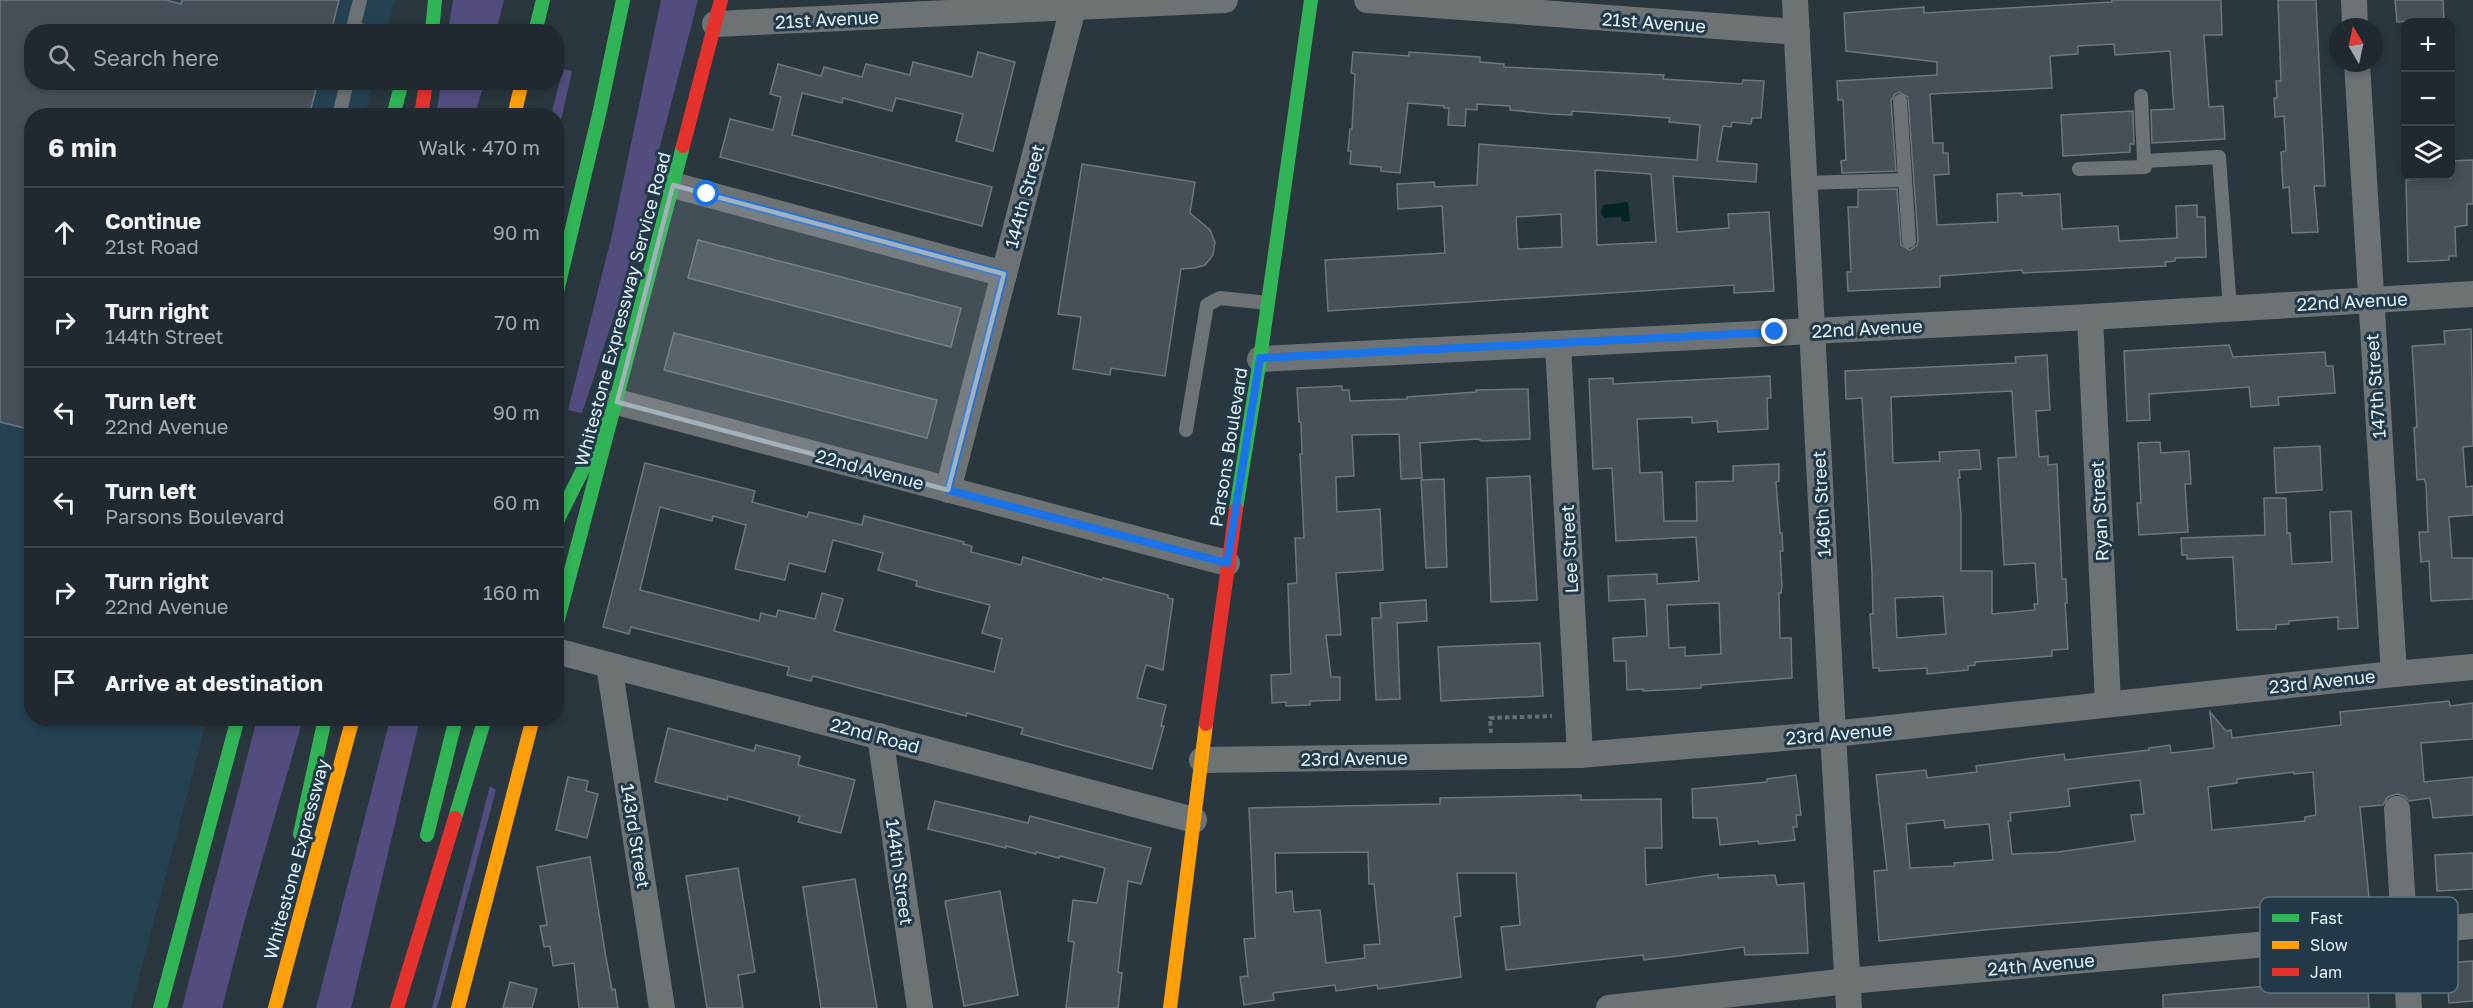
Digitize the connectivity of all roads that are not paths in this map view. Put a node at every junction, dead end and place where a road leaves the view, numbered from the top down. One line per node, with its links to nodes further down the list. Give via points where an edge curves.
1 (360, 0): 14 (lane)
2 (435, 0): 15 (main road)
3 (543, 0): 16 (main road)
4 (623, 0): 35 (main road)
5 (1226, 0): 10 (street, 21st Avenue)
6 (1311, 0): 39 (main road, Parsons Boulevard)
7 (1367, 0): 11 (street, 21st Avenue)
8 (1795, 0): 17 (street, 146th Street)
9 (2354, 0): 13 (street)
10 (1073, 8): 12 (street, 21st Avenue); 36 (street, 144th Street)
11 (1573, 8): 17 (street, 21st Avenue)
12 (718, 12): 33 (main road, Whitestone Expressway Service Road)
13 (2355, 18)
14 (354, 24)
15 (433, 24)
16 (537, 24)
17 (1797, 32): 32 (street, 146th Street)
18 (2357, 72): 38 (street, 147th Street)
19 (345, 90): 25 (lane)
20 (400, 90): 26 (main road)
21 (425, 90): 27 (main road)
22 (520, 90): 28 (main road)
23 (2141, 96): 29 (lane)
24 (1900, 101): 31 (lane)
25 (341, 108)
26 (395, 108)
27 (422, 108)
28 (516, 108)
29 (2144, 161): 30 (lane, via 2145,167); 40 (lane, via 2219,157)
30 (2079, 169)
31 (1905, 180): 32 (lane); 34 (lane)
32 (1804, 183): 42 (street, 146th Street)
33 (673, 185): 36 (street); 45 (main road, Whitestone Expressway Service Road)
34 (1909, 241)
35 (564, 262)
36 (1004, 274): 47 (street, 144th Street)
37 (2473, 294): 38 (street, 22nd Avenue)
38 (2370, 300): 40 (street, 22nd Avenue); 54 (street, 147th Street)
39 (1268, 303): 44 (main road, Parsons Boulevard); 46 (lane, via 1220,298 1207,305)
40 (2230, 309): 41 (street, 22nd Avenue)
41 (2090, 317): 42 (street, 22nd Avenue); 55 (street, Ryan Street)
42 (1812, 330): 43 (street, 22nd Avenue); 62 (street, 146th Street)
43 (1558, 344): 44 (street, 22nd Avenue); 64 (street, Lee Street)
44 (1260, 358): 49 (main road, Parsons Boulevard)
45 (617, 402): 47 (street, 22nd Avenue); 48 (main road); 50 (main road, Whitestone Expressway Service Road)
46 (1186, 430)
47 (948, 490): 49 (street, 22nd Avenue)
48 (564, 507)
49 (1227, 563): 65 (main road, Parsons Boulevard)
50 (564, 597)
51 (564, 653): 52 (street, 22nd Road)
52 (609, 665): 63 (street, 22nd Road); 84 (street, 143rd Street)
53 (2473, 667): 54 (street, 23rd Avenue)
54 (2394, 674): 55 (street, 23rd Avenue)
55 (2108, 704): 62 (street, 23rd Avenue)
56 (236, 726): 78 (main road)
57 (323, 726): 68 (main road)
58 (351, 726): 80 (main road, Whitestone Expressway)
59 (454, 726): 69 (main road)
60 (482, 726): 82 (main road)
61 (531, 726): 83 (main road)
62 (1833, 734): 64 (street, 23rd Avenue); 75 (street, 146th Street)
63 (880, 736): 67 (street, 22nd Road); 85 (street, 144th Street)
64 (1580, 754): 65 (street, 23rd Avenue)
65 (1202, 760): 67 (main road, Parsons Boulevard)
66 (2397, 809): 70 (street)
67 (1194, 820): 86 (main road, Parsons Boulevard)
68 (297, 846)
69 (423, 850)
70 (2402, 897)
71 (2473, 926): 72 (street, 24th Avenue)
72 (2458, 927)
73 (2260, 945): 75 (street, 24th Avenue)
74 (270, 973): 79 (main road)
75 (1848, 981): 87 (street, 24th Avenue); 88 (street, 146th Street)
76 (389, 986): 81 (main road)
77 (2408, 993): 89 (street)
78 (160, 1008)
79 (262, 1008)
80 (275, 1008)
81 (384, 1008)
82 (397, 1008)
83 (458, 1008)
84 (662, 1008)
85 (920, 1008)
86 (1170, 1008)
87 (1609, 1008)
88 (1849, 1008)
89 (2409, 1008)

